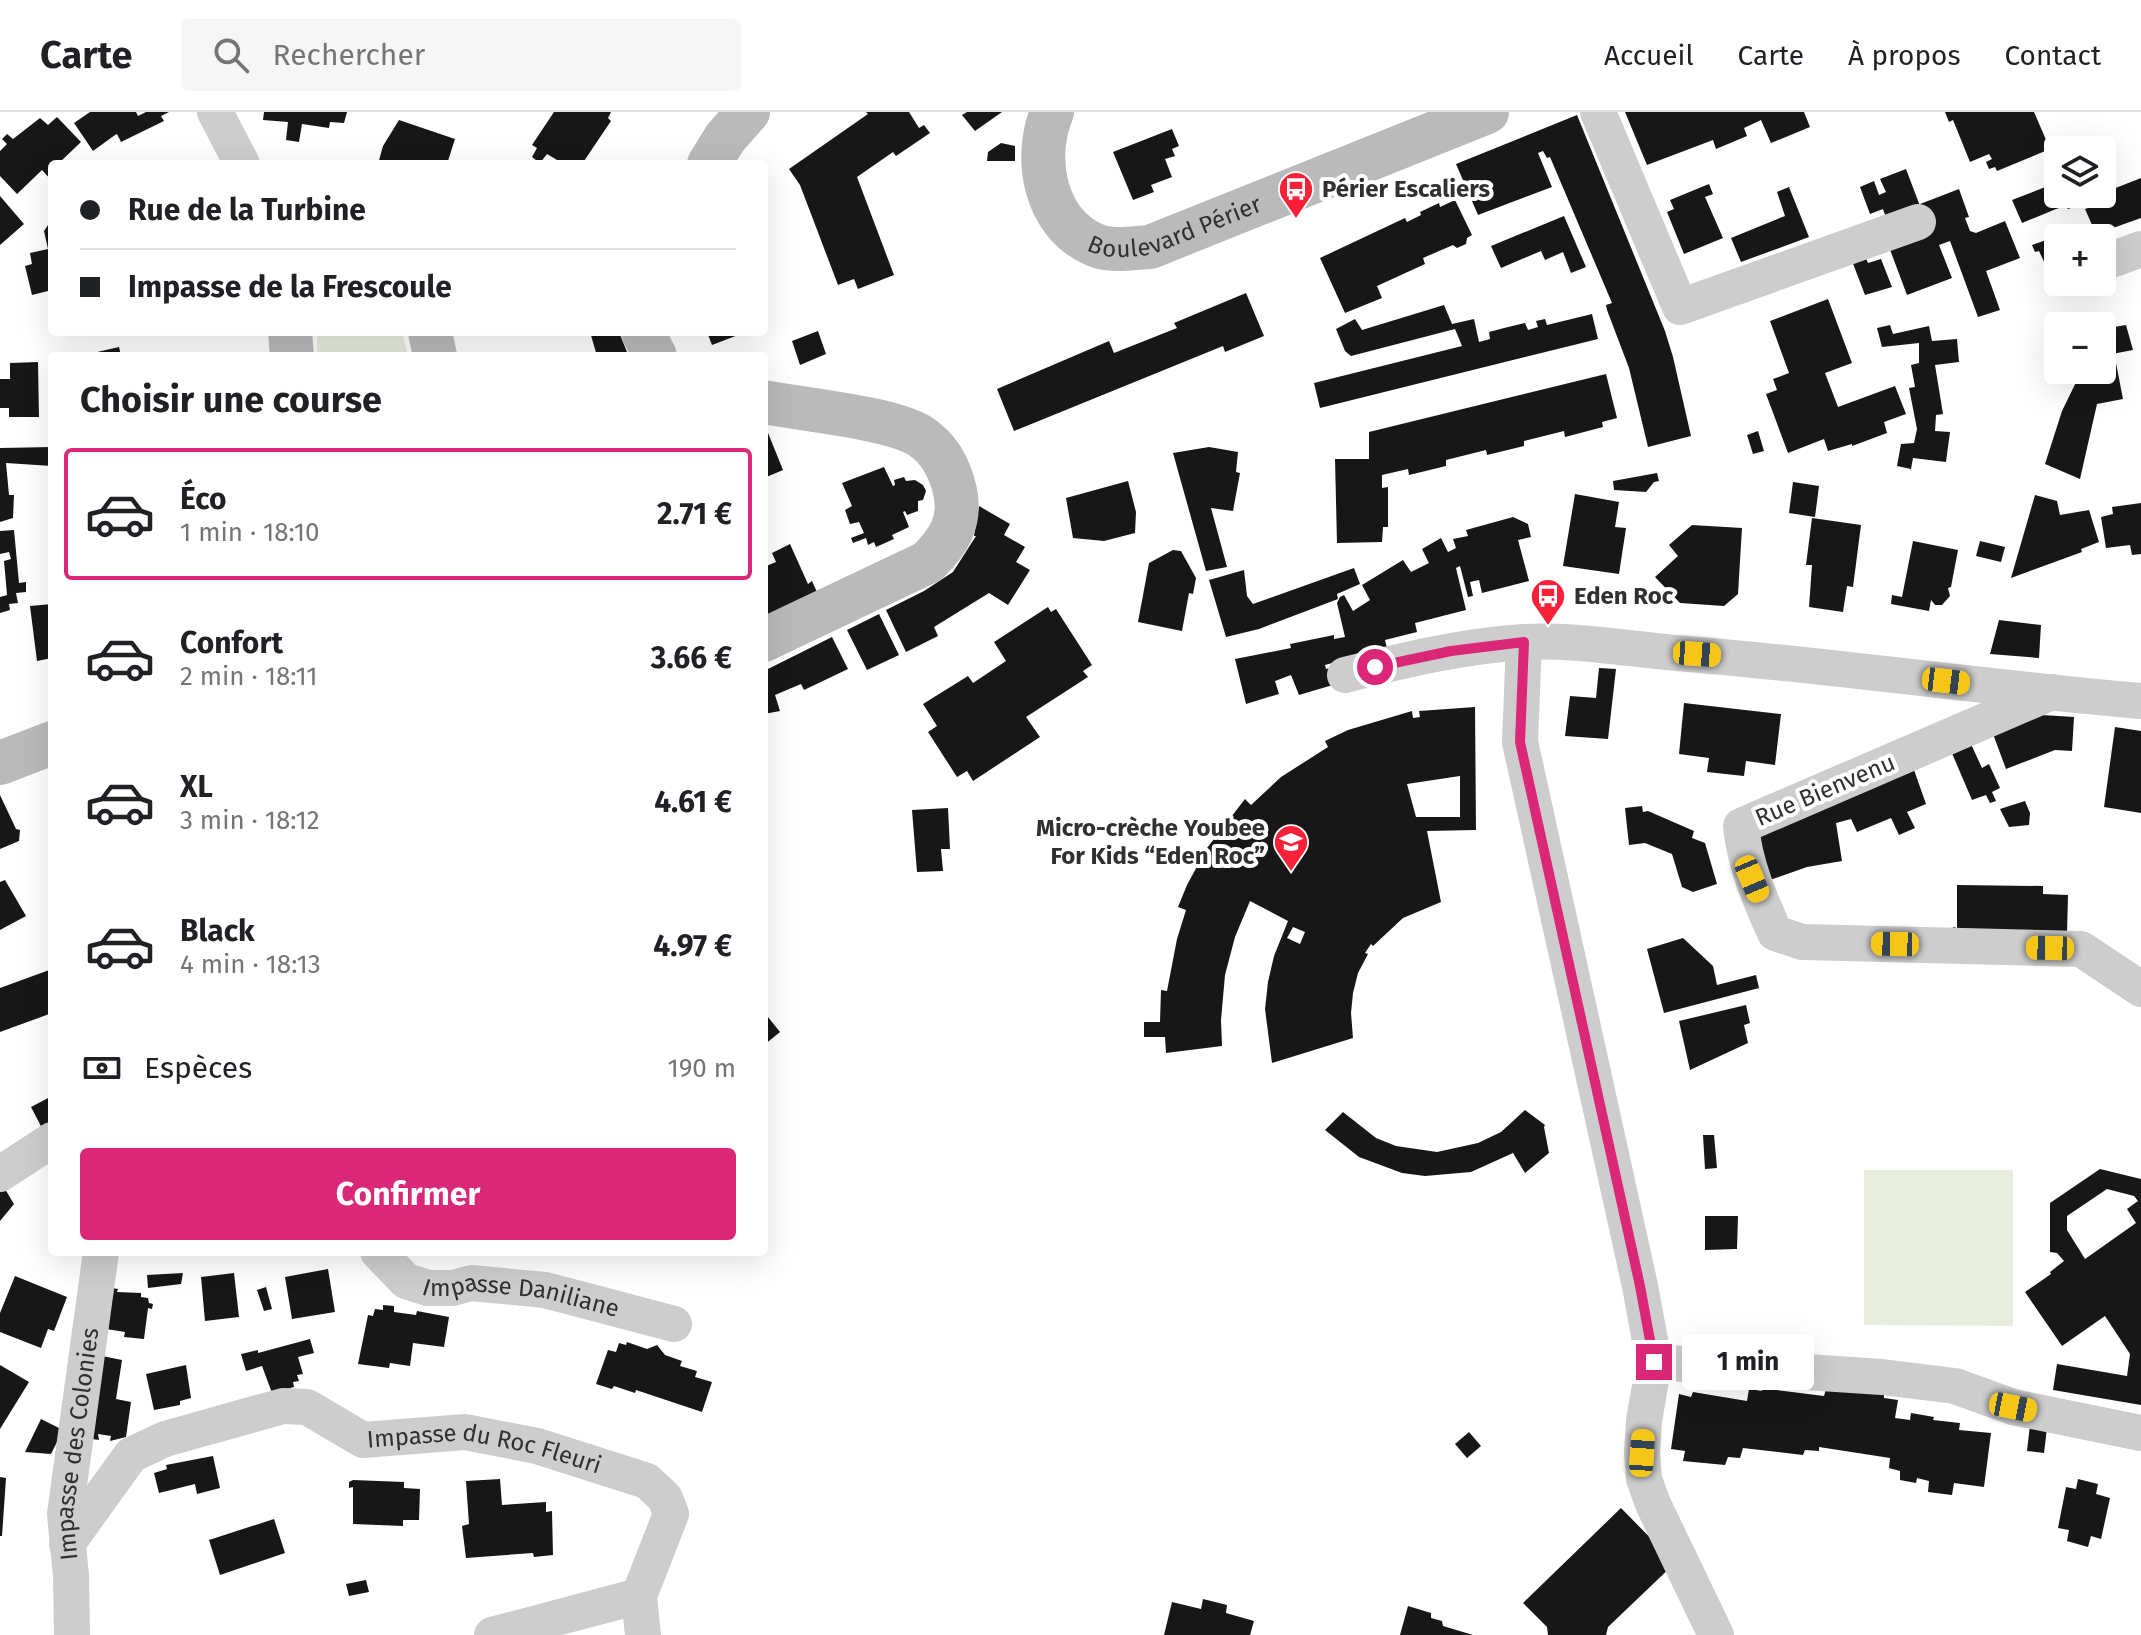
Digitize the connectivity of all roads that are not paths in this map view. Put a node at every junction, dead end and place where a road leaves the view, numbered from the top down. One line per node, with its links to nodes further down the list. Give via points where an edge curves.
1 (215, 112): 6 (street)
2 (748, 112): 7 (street)
3 (1052, 112): 4 (street, Boulevard Périer, via 1043,133 1043,162 1058,216 1095,245 1116,249 1150,247)
4 (1487, 112)
5 (1598, 112): 8 (street, via 1680,307)
6 (240, 160)
7 (711, 160)
8 (1918, 222)
9 (768, 403): 10 (street, via 892,425 919,435 940,453 957,497 948,542 928,562)
10 (768, 638)
11 (1524, 642): 12 (street, via 1404,660); 13 (street, via 1782,661); 23 (street, via 1520,742)
12 (1345, 675)
13 (2052, 692): 14 (street); 17 (street, Rue Bienvenu, via 1741,826 1744,853 1775,933 1789,938 2081,949)
14 (2141, 701)
15 (48, 745): 16 (street)
16 (0, 763)
17 (2141, 989)
18 (48, 1143): 19 (street)
19 (0, 1174)
20 (100, 1256): 25 (street, Impasse des Colonies, via 65,1514)
21 (382, 1256): 22 (street, Impasse Daniliane, via 406,1281 428,1288 471,1283 545,1290)
22 (674, 1324)
23 (1654, 1362): 24 (street, via 1955,1386 2013,1407); 30 (street, via 1644,1421 1644,1479)
24 (2141, 1433)
25 (67, 1544): 26 (street, Impasse du Roc Fleuri, via 131,1455 165,1439 283,1406 307,1407 363,1440 465,1432 537,1446 647,1481 665,1498 671,1514); 27 (street, Impasse des Colonies)
26 (639, 1596): 28 (street); 29 (street, Impasse du Roc Fleuri)
27 (72, 1635)
28 (492, 1635)
29 (643, 1635)
30 (1716, 1635)

